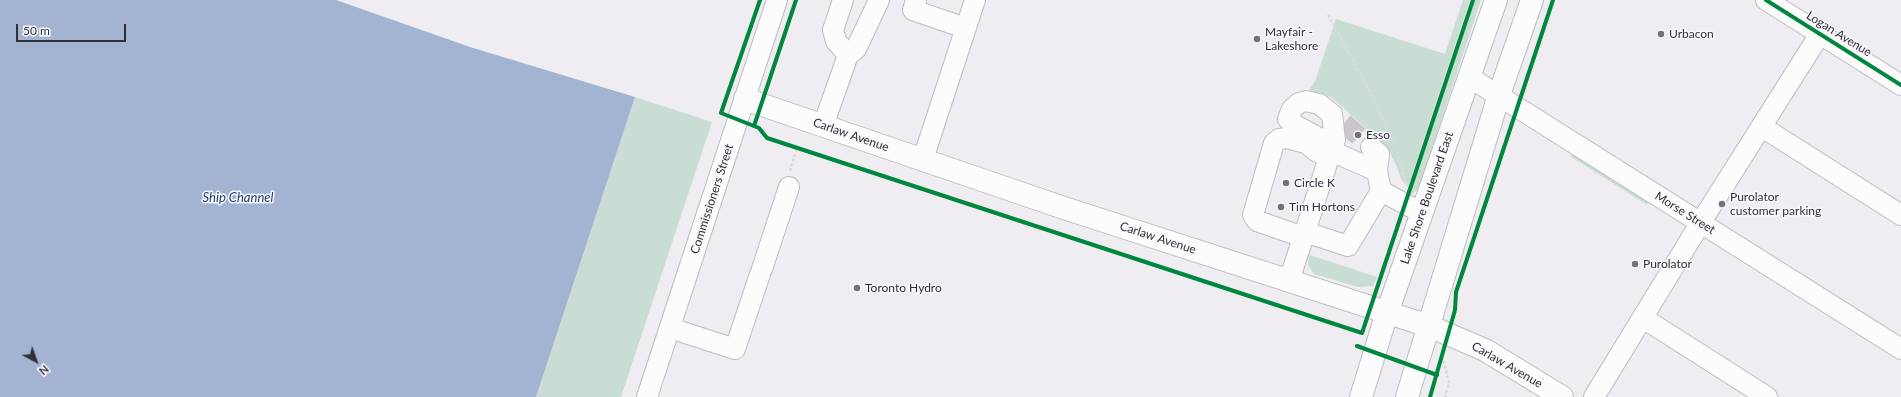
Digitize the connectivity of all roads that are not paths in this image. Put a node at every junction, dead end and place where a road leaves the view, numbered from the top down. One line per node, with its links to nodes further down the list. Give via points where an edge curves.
1 (776, 0): 15 (street, Commissioners Street)
2 (843, 0): 11 (street, via 833,30 836,41)
3 (879, 0): 11 (street, via 856,49)
4 (916, 0): 9 (street, via 913,10)
5 (974, 0): 9 (street)
6 (1496, 0): 12 (main road, Lake Shore Boulevard East)
7 (1532, 0): 14 (main road)
8 (1766, 0): 10 (street, Logan Avenue)
9 (965, 28): 20 (street)
10 (1820, 34): 13 (street, Logan Avenue); 17 (street)
11 (848, 55): 16 (street)
12 (1469, 77): 14 (street, Morse Street); 24 (main road, Lake Shore Boulevard East)
13 (1901, 85)
14 (1499, 95): 26 (street, Morse Street); 32 (main road)
15 (745, 99): 16 (main road, Carlaw Avenue); 31 (street, Commissioners Street)
16 (823, 126): 20 (main road, Carlaw Avenue)
17 (1762, 127): 25 (street); 26 (street)
18 (1334, 139): 21 (street); 27 (street); 27 (street, via 1306,143 1287,138 1274,143 1253,215 1257,221)
19 (1371, 147): 21 (street, via 1379,154)
20 (923, 159): 28 (main road, Carlaw Avenue)
21 (1376, 171): 23 (street)
22 (789, 182): 31 (street, via 738,350)
23 (1381, 191): 24 (street); 27 (street, via 1348,246)
24 (1422, 213): 29 (main road, Lake Shore Boulevard East)
25 (1901, 215)
26 (1701, 222): 30 (street); 33 (street, Morse Street)
27 (1304, 235): 28 (street)
28 (1289, 281): 29 (main road, Carlaw Avenue)
29 (1387, 313): 32 (main road, Carlaw Avenue); 35 (main road, Lake Shore Boulevard East)
30 (1642, 318): 38 (street); 39 (street)
31 (670, 328): 34 (street, Commissioners Street)
32 (1438, 330): 36 (main road); 37 (main road, Carlaw Avenue, via 1485,350)
33 (1901, 349)
34 (647, 397)
35 (1361, 397)
36 (1407, 397)
37 (1562, 397)
38 (1594, 397)
39 (1767, 397)

